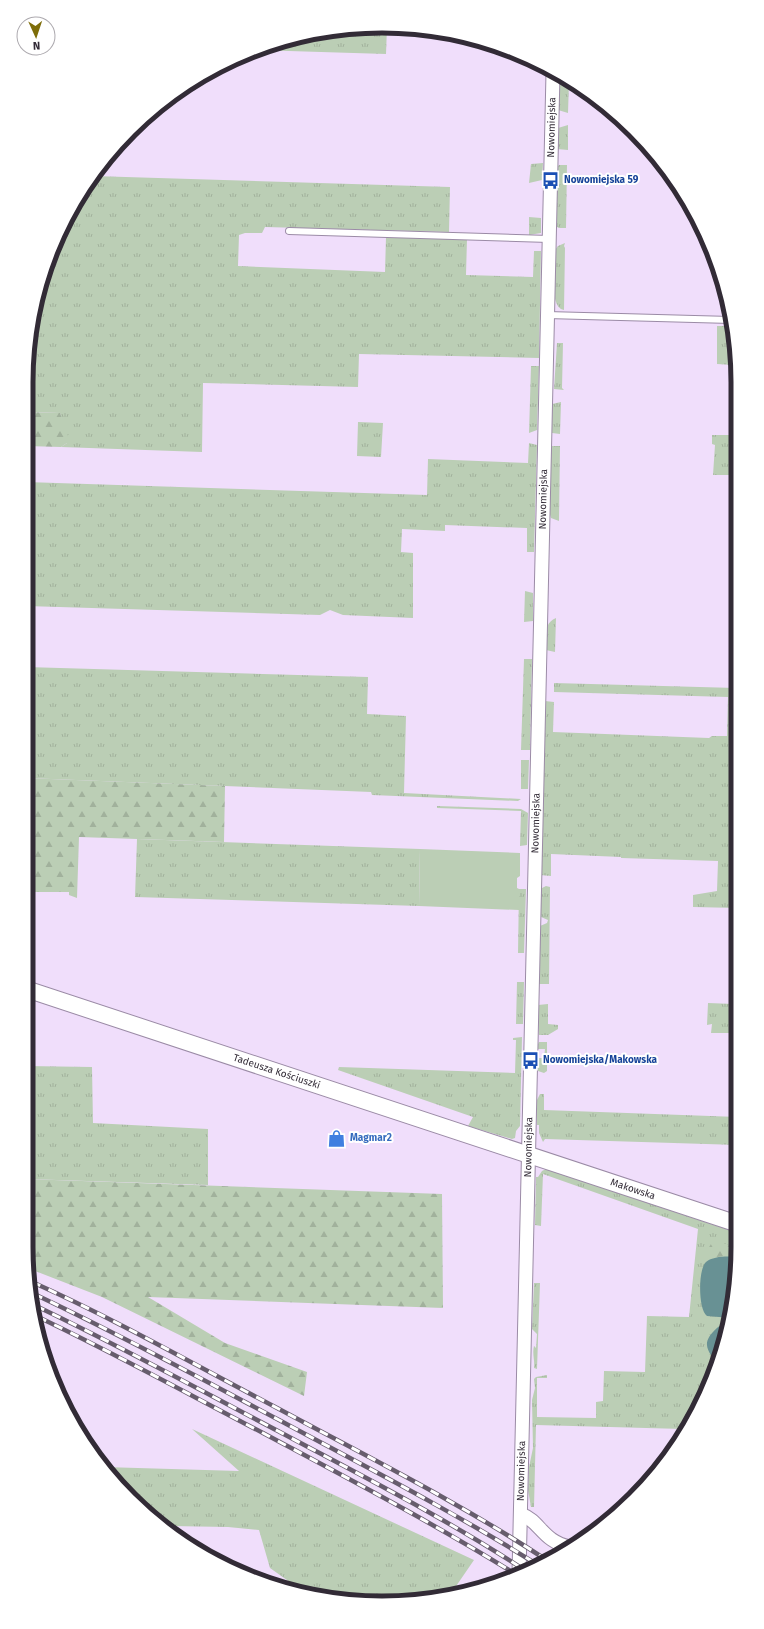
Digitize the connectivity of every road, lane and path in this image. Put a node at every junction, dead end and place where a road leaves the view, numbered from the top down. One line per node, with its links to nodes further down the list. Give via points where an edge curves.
1 (553, 78): 3 (street, Nowomiejska)
2 (289, 231): 3 (lane)
3 (549, 238): 4 (street, Nowomiejska)
4 (547, 316): 5 (lane); 7 (street, Nowomiejska)
5 (725, 320)
6 (33, 991): 7 (street, Tadeusza Kościuszki)
7 (528, 1155): 8 (street, Makowska); 9 (street, Nowomiejska)
8 (731, 1222)
9 (521, 1514): 10 (street, via 533,1521 547,1537); 11 (street, Nowomiejska)
10 (564, 1544)
11 (519, 1568)

